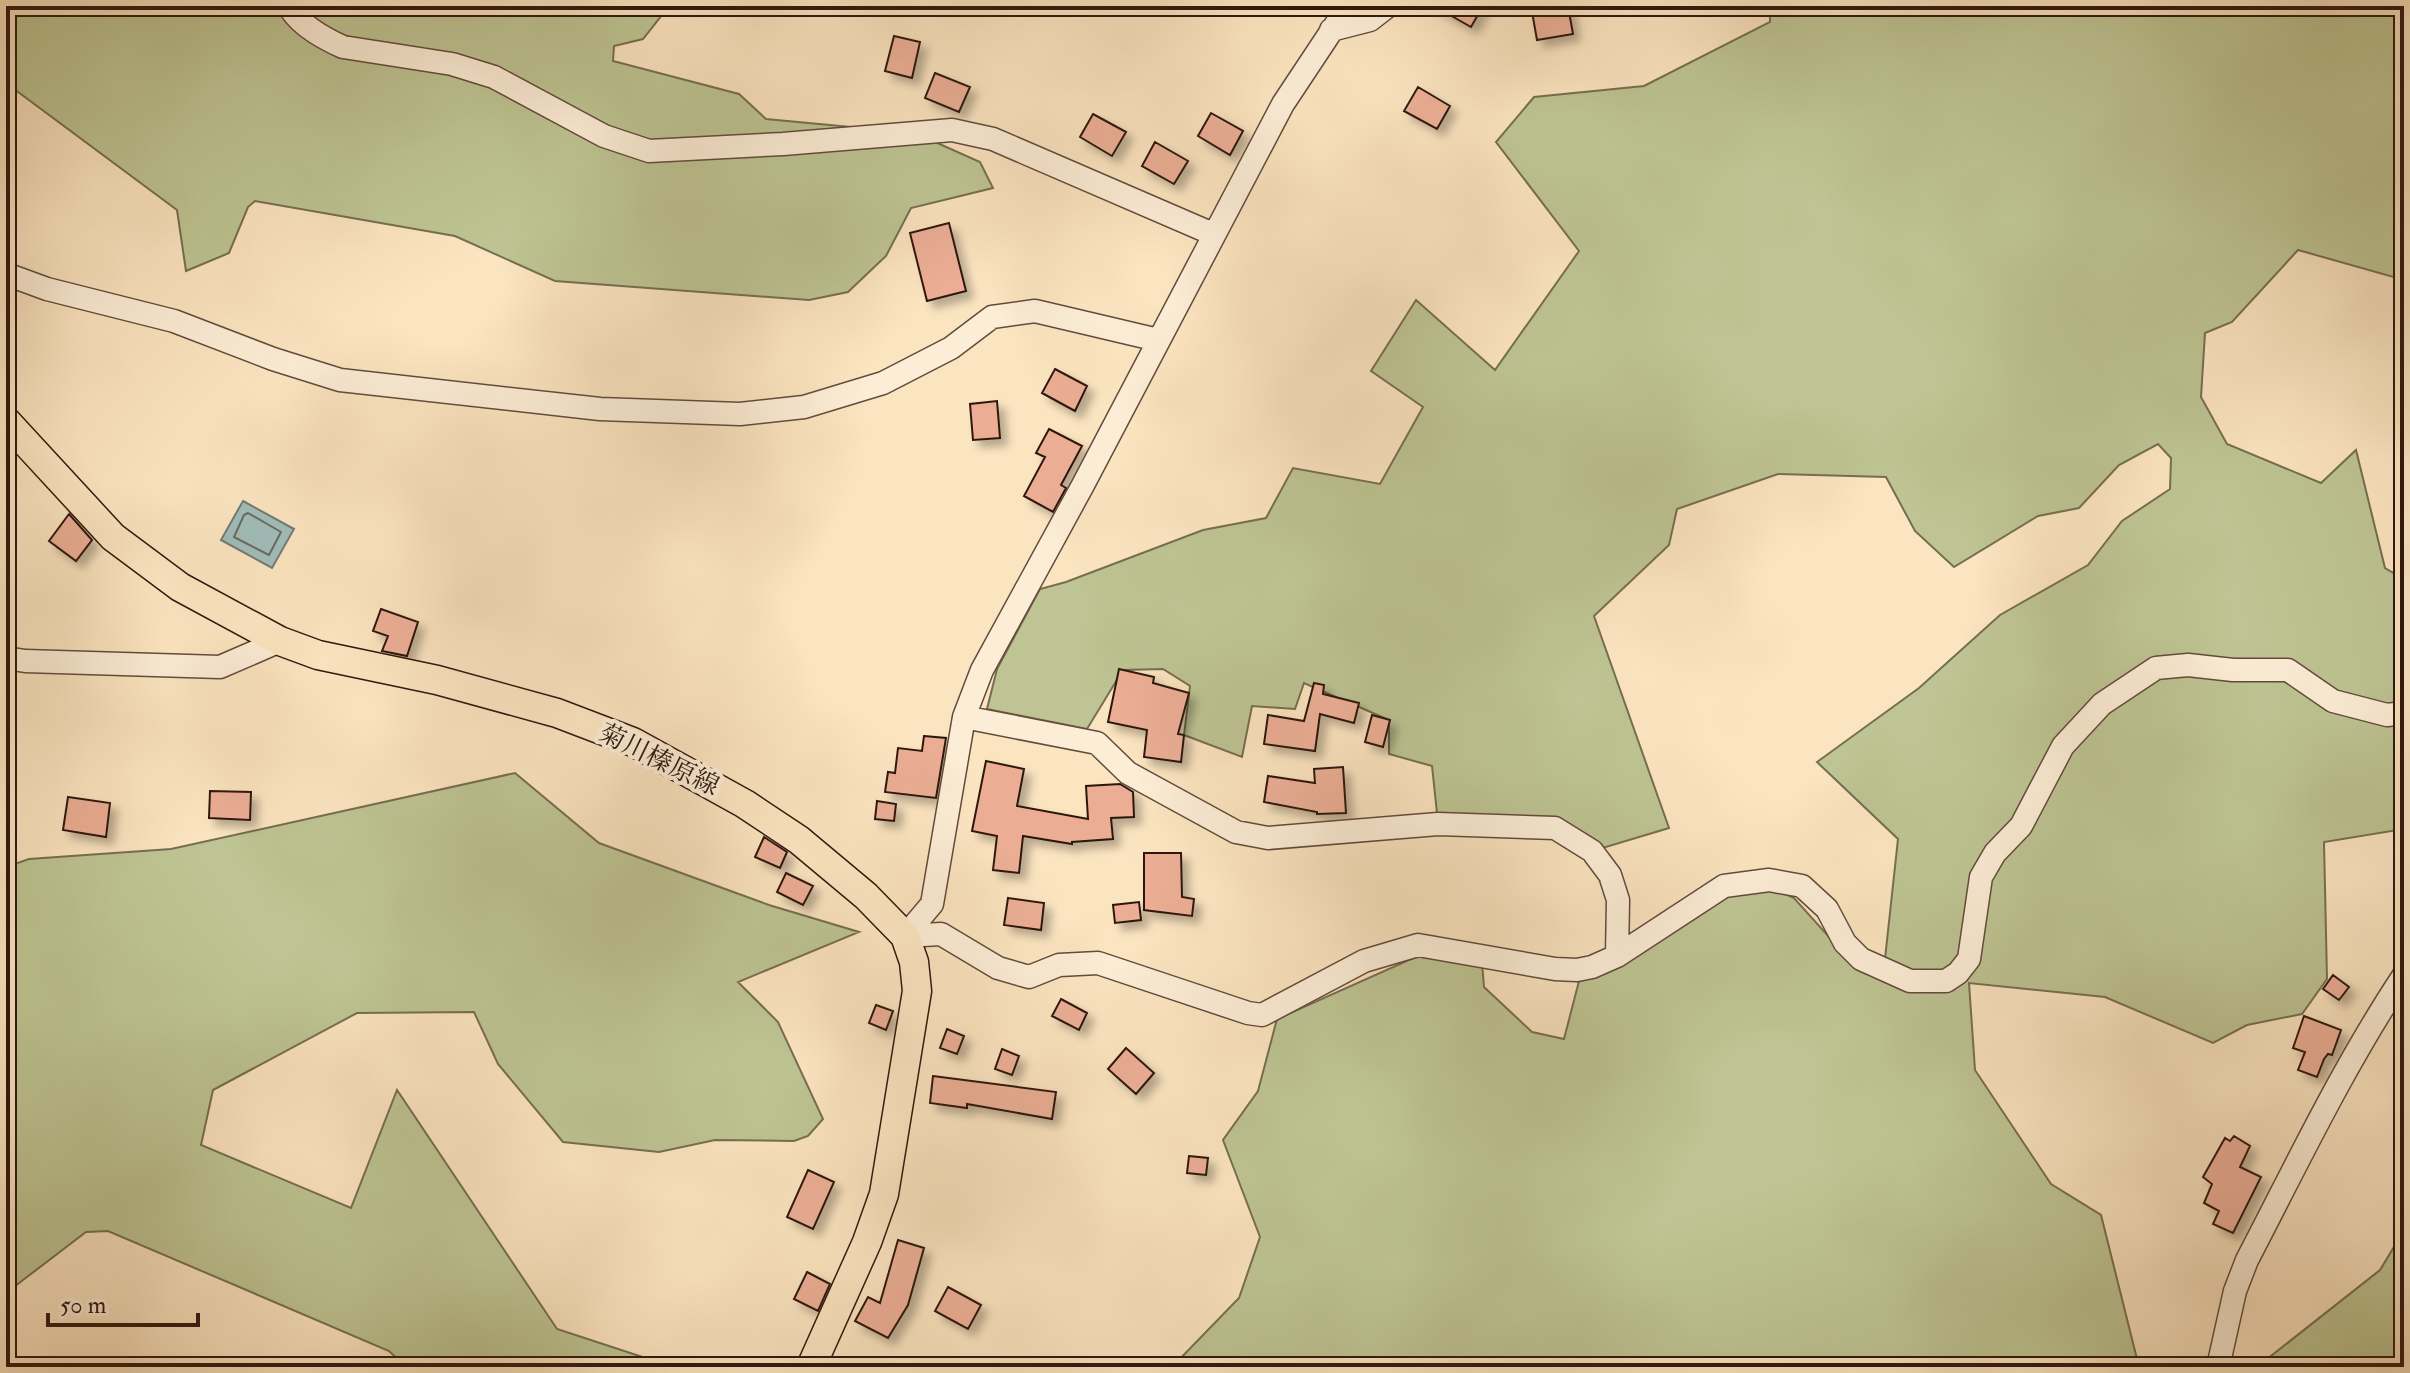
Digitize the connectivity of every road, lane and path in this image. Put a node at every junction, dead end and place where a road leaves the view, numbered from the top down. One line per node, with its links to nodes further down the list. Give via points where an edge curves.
1 (289, 6): 5 (street, via 328,41 494,77 604,136 649,151 952,130 993,139)
2 (1348, 6): 4 (street)
3 (1388, 6): 4 (street, via 1370,20)
4 (1331, 30): 5 (street, via 1283,104)
5 (1213, 234): 7 (street)
6 (6, 274): 7 (street, via 174,321 340,380 600,409 740,414 804,407 883,383 951,348 992,317 1035,311)
7 (1158, 340): 12 (street, via 982,670)
8 (6, 421): 9 (main road, 菊川榛原線, via 113,537 180,587)
9 (280, 641): 10 (street, via 220,667); 13 (main road, 菊川榛原線, via 557,713 633,742 799,840)
10 (6, 658)
11 (2404, 713): 14 (street, via 2387,715 2333,701 2288,670 2156,668 2102,704 2063,746 2021,826 1981,877 1969,959 1946,981 1910,981 1861,959 1845,943 1827,909 1802,886 1769,880 1724,886)
12 (964, 717): 13 (street, via 932,904); 14 (street, via 1097,743 1128,773 1236,832 1268,838 1438,824 1555,828 1592,851 1610,875 1618,900)
13 (905, 936): 14 (street, via 941,934 998,968 1029,977 1059,965 1098,963 1262,1015 1364,961 1418,945 1555,969 1592,967); 17 (main road, 菊川榛原線, via 917,991 884,1194)
14 (1617, 956)
15 (2404, 975): 16 (street, via 2342,1079 2247,1260)
16 (2220, 1357)
17 (811, 1367)

